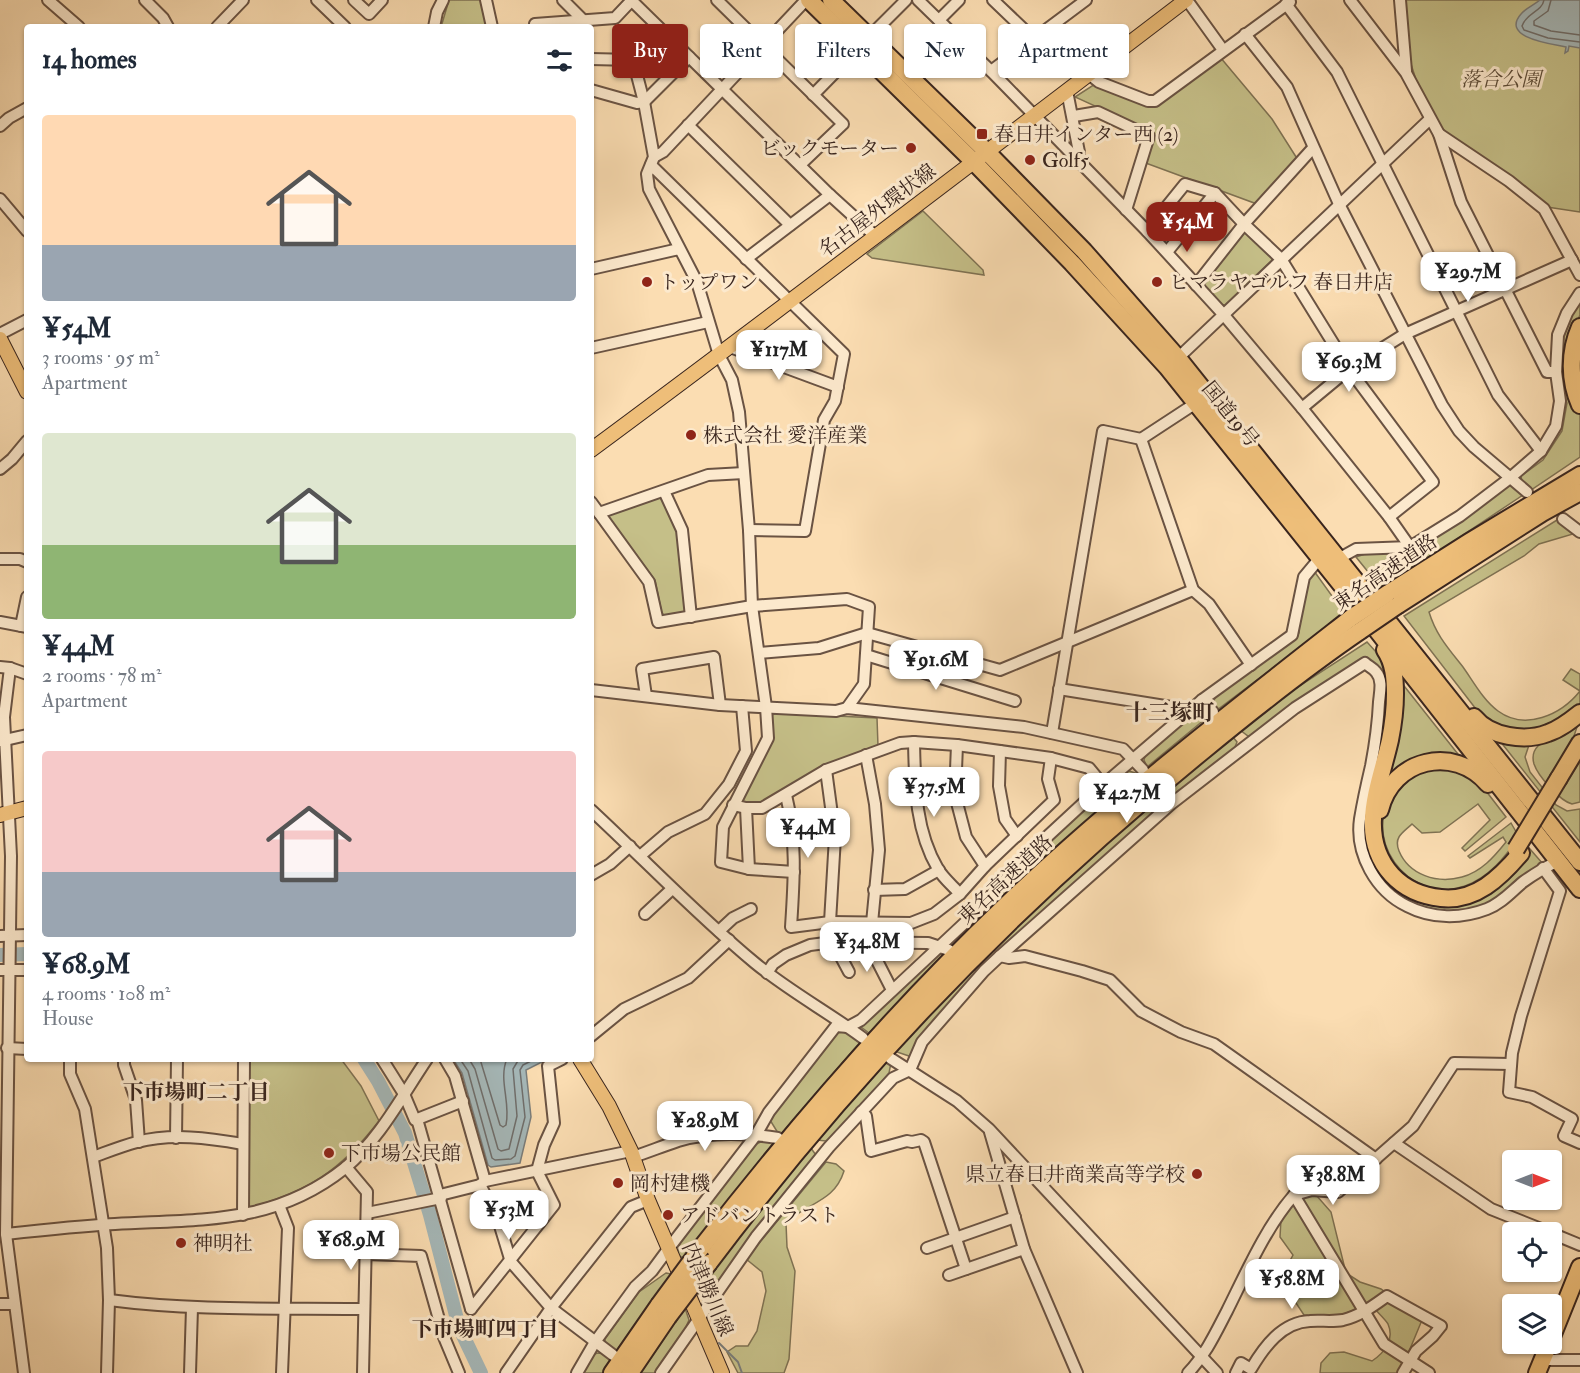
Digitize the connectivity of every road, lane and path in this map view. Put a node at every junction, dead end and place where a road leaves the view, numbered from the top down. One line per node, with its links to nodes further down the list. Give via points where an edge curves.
1 (48, 0): 25 (street)
2 (145, 0): 26 (street)
3 (243, 0): 27 (street)
4 (318, 0): 28 (street)
5 (354, 0): 6 (street, via 369,14)
6 (382, 0)
7 (443, 0): 29 (street)
8 (486, 0): 30 (street)
9 (563, 0): 23 (street)
10 (631, 0): 23 (street, via 615,18); 32 (street)
11 (717, 0): 33 (street)
12 (807, 0): 34 (street); 35 (highway, 国道19号)
13 (831, 0): 36 (highway, 国道19号)
14 (906, 0): 37 (street)
15 (918, 0): 24 (street)
16 (959, 0): 24 (street)
17 (993, 0): 38 (street)
18 (1086, 0): 39 (street)
19 (1186, 0): 41 (main road, 名古屋外環状線); 42 (street)
20 (1350, 0): 50 (street)
21 (1400, 0): 50 (street)
22 (1289, 2): 40 (street); 72 (street, via 1337,72)
23 (583, 20): 31 (street)
24 (939, 20): 48 (street)
25 (76, 24)
26 (166, 24)
27 (220, 24)
28 (342, 24)
29 (435, 24)
30 (491, 24)
31 (535, 24)
32 (655, 24)
33 (741, 24)
34 (783, 24)
35 (838, 24)
36 (848, 24)
37 (883, 24)
38 (1018, 24)
39 (1054, 24)
40 (1245, 34): 42 (street); 68 (street, via 1287,87)
41 (1129, 43)
42 (1223, 50): 55 (street, via 1155,101)
43 (689, 57): 56 (street); 60 (street)
44 (594, 59): 45 (street)
45 (612, 60)
46 (783, 66): 59 (street)
47 (998, 66): 48 (street)
48 (992, 71): 62 (street)
49 (892, 72): 69 (highway, 国道19号)
50 (1406, 73): 64 (street)
51 (638, 78): 60 (street)
52 (732, 78): 56 (street)
53 (830, 78): 59 (street)
54 (1084, 78): 58 (main road, 名古屋外環状線)
55 (1094, 78)
56 (722, 89): 65 (street); 73 (street)
57 (594, 91): 60 (street)
58 (1067, 91): 62 (main road, 名古屋外環状線); 63 (street)
59 (813, 95): 73 (street, via 843,124)
60 (644, 102): 71 (street)
61 (24, 110): 66 (street)
62 (1034, 116): 69 (main road, 名古屋外環状線); 70 (street)
63 (1074, 116): 70 (street, via 1079,152); 78 (street, via 1098,112 1149,136)
64 (1430, 119): 67 (street); 72 (street)
65 (688, 125): 71 (street); 80 (street)
66 (0, 126)
67 (1439, 134): 88 (street, via 1544,209); 92 (street, via 1461,202)
68 (1314, 148): 77 (street); 79 (street)
69 (979, 156): 83 (main road, 名古屋外環状線); 106 (highway, 国道19号, via 1084,251); 112 (highway, 国道19号)
70 (1075, 157): 78 (street)
71 (653, 161): 84 (street, via 647,174 649,189); 86 (street)
72 (1383, 162): 77 (street); 95 (street)
73 (800, 165): 75 (street)
74 (1215, 193): 79 (street); 82 (street, via 1185,184); 85 (street)
75 (830, 195): 80 (street); 83 (street)
76 (0, 200): 81 (street)
77 (1339, 204): 87 (street); 101 (street)
78 (1126, 210): 82 (street)
79 (1244, 224): 87 (street); 91 (street)
80 (790, 225): 86 (street)
81 (24, 228)
82 (1147, 231): 85 (street)
83 (874, 236): 94 (main road, 名古屋外環状線)
84 (679, 249): 89 (street); 98 (street, via 697,282)
85 (1167, 252): 91 (street)
86 (746, 259): 94 (street)
87 (1281, 259): 96 (street); 107 (street)
88 (1572, 260): 90 (street); 92 (street)
89 (594, 268)
90 (1580, 275)
91 (1196, 285): 96 (street)
92 (1506, 290): 95 (street); 108 (street, via 1546,372)
93 (1580, 293): 108 (street, via 1558,335)
94 (790, 302): 105 (main road, 名古屋外環状線); 111 (street, via 844,354)
95 (1456, 312): 101 (street); 118 (street, via 1498,395)
96 (1223, 314): 106 (street); 114 (street)
97 (24, 322): 100 (street)
98 (708, 322): 103 (street); 105 (street)
99 (1580, 327): 113 (highway, via 1572,351 1572,379)
100 (0, 334)
101 (1405, 334): 107 (street); 123 (street, via 1459,431)
102 (0, 339): 110 (main road)
103 (594, 347)
104 (1580, 350): 109 (highway)
105 (725, 351): 111 (street); 117 (main road, 名古屋外環状線); 121 (street, via 739,412)
106 (1178, 358): 138 (highway, 国道19号)
107 (1349, 369): 114 (street); 130 (street, via 1433,482)
108 (1556, 372): 118 (street, via 1560,401 1556,426)
109 (1580, 383)
110 (24, 386)
111 (838, 387): 132 (street, via 824,420 805,531)
112 (1196, 404): 115 (street); 137 (highway, 国道19号)
113 (1580, 405)
114 (1302, 408): 130 (street)
115 (1140, 440): 141 (street); 149 (street, via 1103,431)
116 (24, 445): 120 (street)
117 (594, 448)
118 (1541, 451): 123 (street)
119 (1580, 464): 135 (highway, via 1515,507)
120 (0, 469)
121 (744, 473): 124 (street, via 708,475); 132 (street)
122 (1580, 476): 135 (highway, 東名高速道路)
123 (1510, 478): 125 (street); 134 (street)
124 (664, 490): 129 (street); 143 (street, via 682,530)
125 (1527, 492)
126 (1580, 492): 135 (highway, 東名高速道路)
127 (1580, 504): 135 (highway, via 1516,538)
128 (594, 506): 129 (street)
129 (599, 513): 143 (street, via 649,582 658,622)
130 (1389, 517): 134 (street)
131 (1563, 519): 133 (street)
132 (749, 531): 142 (street)
133 (1580, 532)
134 (1410, 547): 138 (street, via 1356,549)
135 (1470, 550): 146 (highway, 東名高速道路, bridge)
136 (0, 559): 139 (street)
137 (1319, 559): 140 (highway, 国道19号); 152 (street, via 1304,577 1292,635)
138 (1338, 559): 144 (highway, 国道19号)
139 (24, 561)
140 (1343, 587): 192 (highway, via 1393,667 1393,720 1372,817 1376,847 1388,870 1418,893 1456,898 1488,885 1509,868); 194 (highway, 国道19号)
141 (1193, 590): 149 (street); 152 (street, via 1209,604)
142 (752, 606): 143 (street); 148 (street, via 847,599 869,607); 150 (street)
143 (691, 617)
144 (1389, 621): 166 (highway, via 1401,627 1479,724 1490,730 1538,736 1561,728); 195 (highway, 国道19号)
145 (0, 622): 147 (street)
146 (1356, 625): 289 (highway, 東名高速道路, bridge, via 1324,656 1166,781 1015,916 834,1107 709,1263); 289 (highway, 東名高速道路, bridge, via 1223,717 1157,772 1004,907 919,991 772,1158 701,1248)
147 (24, 627)
148 (867, 633): 149 (street, via 1000,670); 150 (street, via 819,648); 151 (street)
149 (1066, 645): 155 (street)
150 (759, 653): 162 (street)
151 (866, 655): 158 (street); 163 (street, via 864,684)
152 (1251, 664): 159 (street)
153 (5, 668): 154 (street); 169 (street)
154 (24, 673)
155 (1059, 689): 164 (street); 167 (street)
156 (594, 690): 157 (street)
157 (646, 696): 160 (street); 160 (street, via 642,669 714,657)
158 (1015, 700)
159 (1202, 700): 164 (street); 165 (street)
160 (720, 705): 161 (street)
161 (742, 706): 162 (street); 193 (street, via 746,751 729,784 705,814 668,832)
162 (766, 707): 163 (street, via 836,711); 185 (street, via 768,738)
163 (847, 708): 167 (street)
164 (1190, 710): 177 (street)
165 (1213, 712)
166 (1580, 713)
167 (1052, 733): 177 (street, via 1123,749)
168 (24, 736): 169 (street)
169 (3, 740): 189 (street)
170 (914, 742): 172 (street); 174 (street); 199 (street, via 916,804)
171 (1580, 743): 180 (highway)
172 (957, 745): 173 (street); 197 (street, via 955,795 966,837)
173 (1000, 751): 176 (street); 190 (street, via 999,786 1005,819)
174 (866, 755): 178 (street); 204 (street, via 879,850)
175 (1580, 755): 180 (highway)
176 (1051, 758): 181 (street, via 1089,768); 190 (street, via 1048,779 1054,800)
177 (1133, 759): 179 (street); 181 (street)
178 (826, 770): 182 (street); 208 (street, via 835,837)
179 (1143, 771)
180 (1561, 781): 192 (highway, via 1533,836)
181 (1103, 785): 216 (street, via 1037,846)
182 (786, 795): 186 (street, via 762,808); 200 (street, via 793,825)
183 (1163, 795): 184 (street)
184 (1172, 804): 194 (street, via 1242,744 1365,663 1381,683 1360,838 1368,866 1389,894 1413,909 1452,916 1501,902); 217 (street)
185 (733, 805): 186 (street); 198 (street, via 723,827 721,862)
186 (746, 808): 198 (street)
187 (24, 809): 189 (main road)
188 (594, 813): 191 (street)
189 (4, 814): 196 (street, via 10,822)
190 (1017, 836): 197 (street)
191 (630, 846): 193 (street); 201 (street)
192 (1519, 851): 194 (highway, via 1492,876 1461,891 1422,889 1400,875 1387,858 1379,832 1381,807 1394,781 1407,769 1434,761 1456,764 1485,779)
193 (639, 856): 202 (street)
194 (1552, 862): 203 (highway, 国道19号); 238 (street, via 1560,891 1521,1016)
195 (1580, 862)
196 (5, 865): 212 (street)
197 (985, 866): 205 (street)
198 (749, 869): 200 (street)
199 (939, 870): 204 (street, via 905,889); 205 (street)
200 (794, 872): 208 (street, via 791,927)
201 (594, 873)
202 (672, 889): 207 (street); 210 (street)
203 (1580, 889)
204 (874, 890): 209 (street)
205 (960, 894): 209 (street, via 934,914 911,923)
206 (751, 909): 210 (street)
207 (645, 914)
208 (830, 922): 209 (street)
209 (872, 923)
210 (719, 931): 213 (street)
211 (24, 935): 212 (street)
212 (6, 938): 218 (street)
213 (729, 940): 221 (street); 224 (street, via 688,978 624,1009)
214 (833, 942): 215 (street); 220 (street); 221 (street, via 810,945 786,955)
215 (868, 943): 216 (street); 222 (street)
216 (944, 948): 222 (street)
217 (1000, 956): 239 (street, via 980,968 922,1042); 257 (street, via 1025,956 1110,980 1141,1011 1214,1044)
218 (6, 969): 219 (street); 226 (street)
219 (24, 970)
220 (849, 972)
221 (767, 973): 223 (street)
222 (892, 990): 223 (street, via 861,1020)
223 (848, 1027): 225 (street); 245 (street, via 836,1026 769,1112)
224 (594, 1034)
225 (863, 1038)
226 (7, 1048): 227 (street); 246 (street)
227 (24, 1048)
228 (890, 1058): 239 (street)
229 (70, 1062): 256 (street, via 70,1074 85,1109)
230 (124, 1062): 249 (street, via 136,1100)
231 (177, 1062): 247 (street)
232 (244, 1062): 252 (street)
233 (384, 1062): 240 (street)
234 (425, 1062): 240 (street)
235 (447, 1062): 241 (street)
236 (555, 1062): 259 (street, via 548,1066 554,1123)
237 (582, 1062): 255 (main road, 内津勝川線)
238 (1511, 1064): 250 (street, via 1454,1063 1413,1126); 251 (street, via 1509,1092 1532,1097 1572,1119 1564,1136)
239 (910, 1070): 242 (street, via 893,1078); 244 (street, via 957,1101)
240 (403, 1096): 243 (street); 258 (street)
241 (462, 1101): 243 (street); 260 (street)
242 (861, 1112): 254 (street); 271 (street, via 866,1116 871,1151 906,1141 924,1142)
243 (417, 1119): 262 (street)
244 (989, 1129): 267 (street); 295 (street)
245 (756, 1135): 248 (street); 255 (street, via 681,1140); 274 (street)
246 (3, 1136): 270 (street)
247 (177, 1138): 249 (street); 252 (street, via 203,1137)
248 (778, 1138)
249 (139, 1142): 256 (street)
250 (1394, 1143): 257 (street); 268 (street, via 1491,1209)
251 (1580, 1143)
252 (243, 1144): 266 (street)
253 (813, 1144): 254 (street)
254 (829, 1147): 292 (street, via 756,1237)
255 (632, 1154): 259 (street); 263 (main road, 内津勝川線)
256 (93, 1157): 269 (street)
257 (1376, 1159): 261 (street, via 1338,1192 1312,1190)
258 (346, 1167): 264 (street, via 305,1195); 265 (street, via 367,1192)
259 (537, 1171): 260 (street); 278 (street, via 554,1205)
260 (482, 1183): 262 (street); 278 (street)
261 (1294, 1195): 290 (street); 295 (street, via 1276,1219)
262 (441, 1197): 265 (street); 278 (street, via 471,1308)
263 (648, 1200): 274 (main road, 内津勝川線); 287 (street, via 631,1207)
264 (279, 1205): 266 (street); 286 (street, via 288,1228)
265 (367, 1213): 277 (street)
266 (243, 1215): 269 (street)
267 (1015, 1217): 271 (street); 276 (street)
268 (1524, 1222)
269 (102, 1224): 270 (street); 282 (street)
270 (6, 1234): 284 (street)
271 (955, 1238): 275 (street); 280 (street)
272 (1562, 1238): 273 (street)
273 (1580, 1245)
274 (669, 1248): 292 (main road, 内津勝川線); 293 (street)
275 (927, 1248)
276 (1024, 1249): 280 (street); 311 (street)
277 (366, 1254): 288 (street); 304 (street, via 422,1256 444,1337)
278 (511, 1262): 287 (street)
279 (1580, 1267): 291 (highway)
280 (966, 1269): 281 (street)
281 (949, 1275)
282 (109, 1300): 285 (street); 300 (street)
283 (0, 1304): 284 (street)
284 (15, 1304): 299 (street)
285 (192, 1308): 286 (street); 301 (street)
286 (285, 1308): 288 (street); 302 (street)
287 (551, 1308): 293 (street); 305 (street)
288 (364, 1310): 303 (street)
289 (664, 1311): 307 (highway, 東名高速道路); 308 (highway, 東名高速道路)
290 (1365, 1312): 296 (street, via 1384,1344); 296 (street, via 1388,1296 1441,1326); 314 (street, via 1341,1320 1296,1323 1268,1344 1251,1369 1241,1363)
291 (1562, 1312)
292 (698, 1318): 309 (street); 310 (main road, 内津勝川線)
293 (595, 1342): 294 (street); 306 (street)
294 (613, 1355)
295 (1203, 1358): 312 (street); 313 (street)
296 (1410, 1360): 315 (street); 316 (street)
297 (1580, 1360): 298 (street)
298 (1540, 1366)
299 (24, 1373)
300 (107, 1373)
301 (190, 1373)
302 (282, 1373)
303 (363, 1373)
304 (459, 1373)
305 (506, 1373)
306 (577, 1373)
307 (612, 1373)
308 (630, 1373)
309 (661, 1373)
310 (722, 1373)
311 (1077, 1373)
312 (1188, 1373)
313 (1217, 1373)
314 (1236, 1373)
315 (1403, 1373)
316 (1429, 1373)

